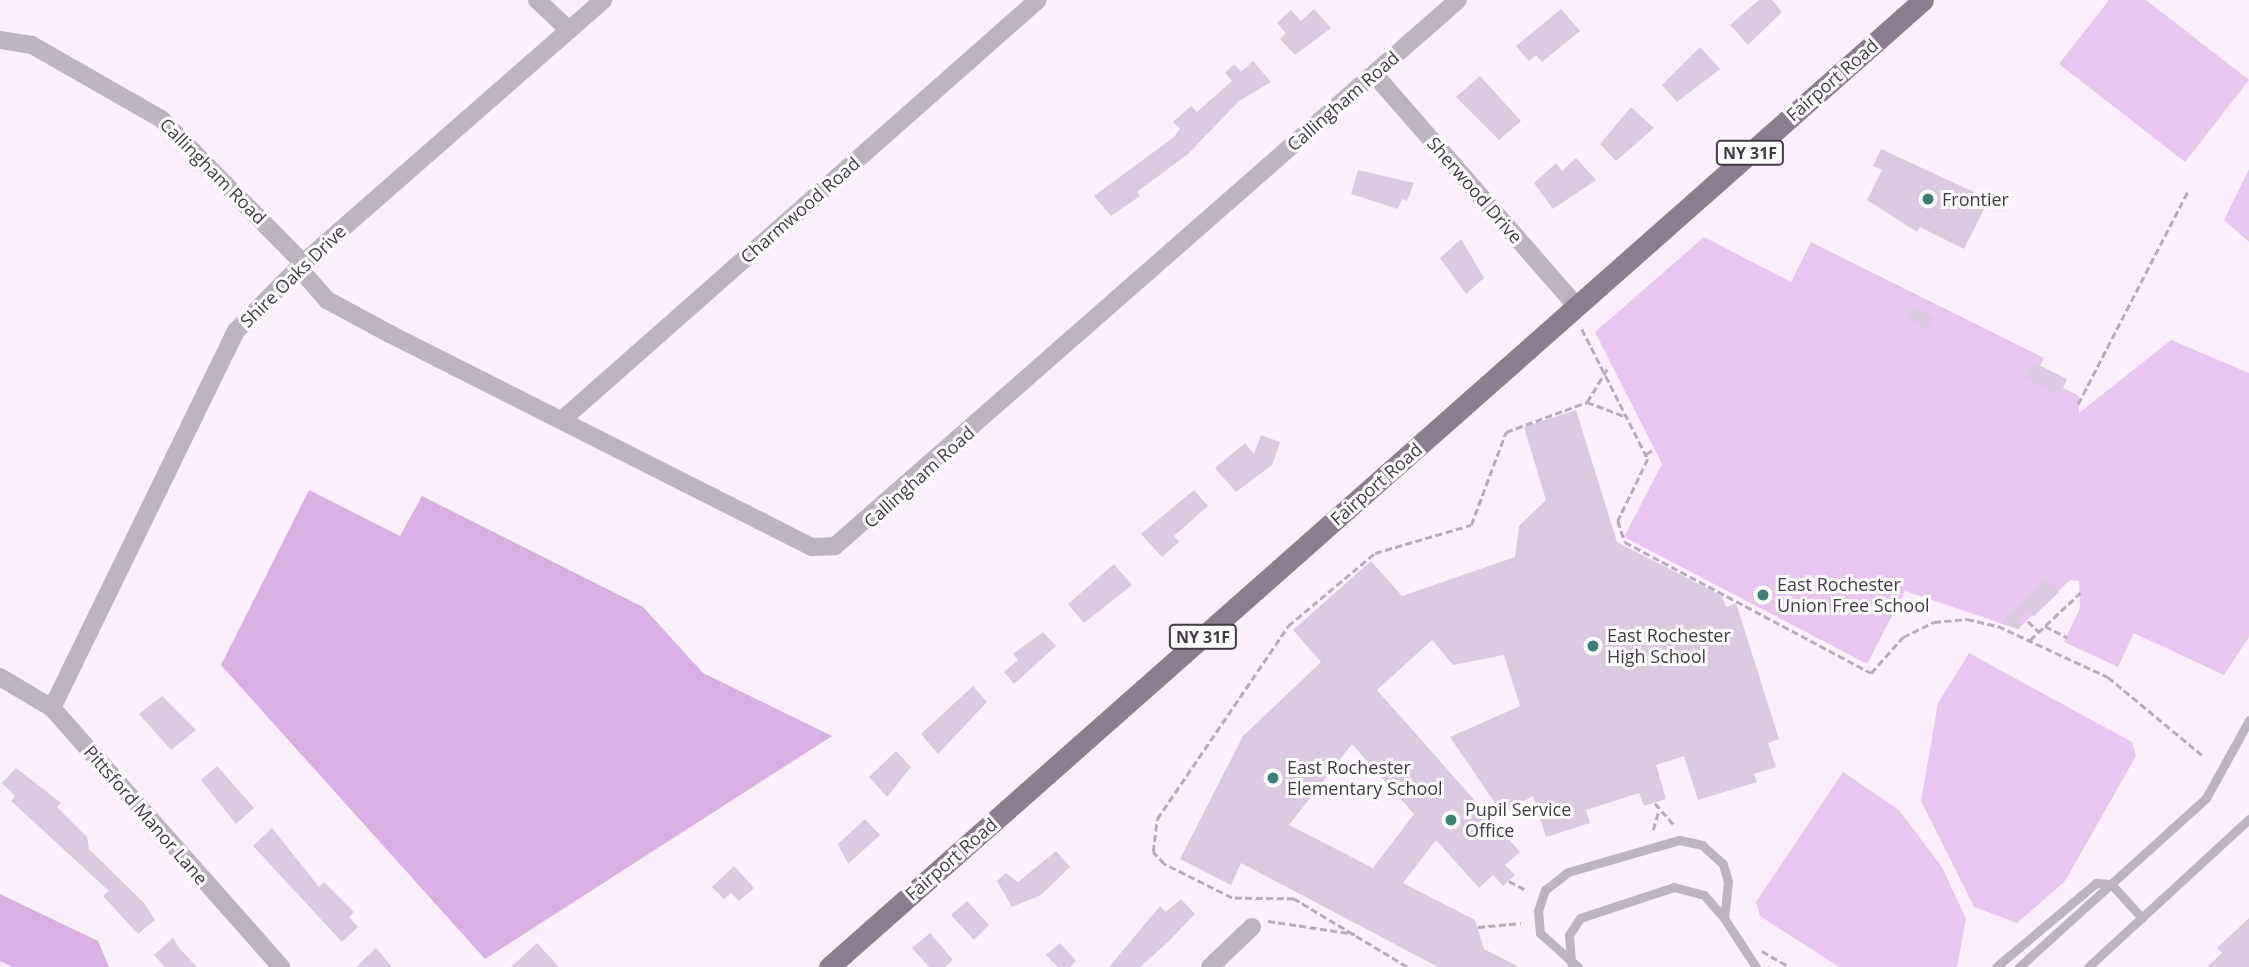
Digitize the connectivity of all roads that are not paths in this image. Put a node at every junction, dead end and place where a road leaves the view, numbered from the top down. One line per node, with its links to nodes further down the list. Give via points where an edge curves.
1 (537, 0): 6 (street)
2 (603, 0): 6 (street, Shire Oaks Drive)
3 (1038, 0): 11 (street, Charmwood Road)
4 (1458, 0): 8 (street, Callingham Road)
5 (1923, 0): 10 (main road, Fairport Road / NY 31F)
6 (569, 30): 9 (street, Shire Oaks Drive)
7 (0, 40): 9 (street, Callingham Road, via 33,46 162,119)
8 (1374, 74): 10 (street, Sherwood Drive); 11 (street, Callingham Road, via 835,547 812,547)
9 (301, 265): 11 (street, Callingham Road, via 327,300); 13 (street, Shire Oaks Drive, via 225,346)
10 (1577, 307): 22 (main road, Fairport Road / NY 31F)
11 (563, 419)
12 (0, 677): 13 (street, Pittsford Manor Lane)
13 (52, 708): 21 (street, Pittsford Manor Lane)
14 (2249, 720): 16 (lane, via 2213,790)
15 (2249, 819): 18 (lane)
16 (2111, 884): 18 (lane); 25 (lane, via 2085,887); 26 (lane)
17 (1724, 918): 20 (lane, via 1704,895 1674,887 1580,918 1569,935); 20 (lane, via 1728,881 1717,857 1692,841 1651,847 1568,872 1545,890 1538,911 1540,933); 24 (lane)
18 (2142, 918): 27 (lane)
19 (1252, 927): 23 (street)
20 (1574, 965)
21 (281, 967)
22 (829, 967)
23 (1210, 967)
24 (1756, 967)
25 (1996, 967)
26 (2020, 967)
27 (2088, 967)

